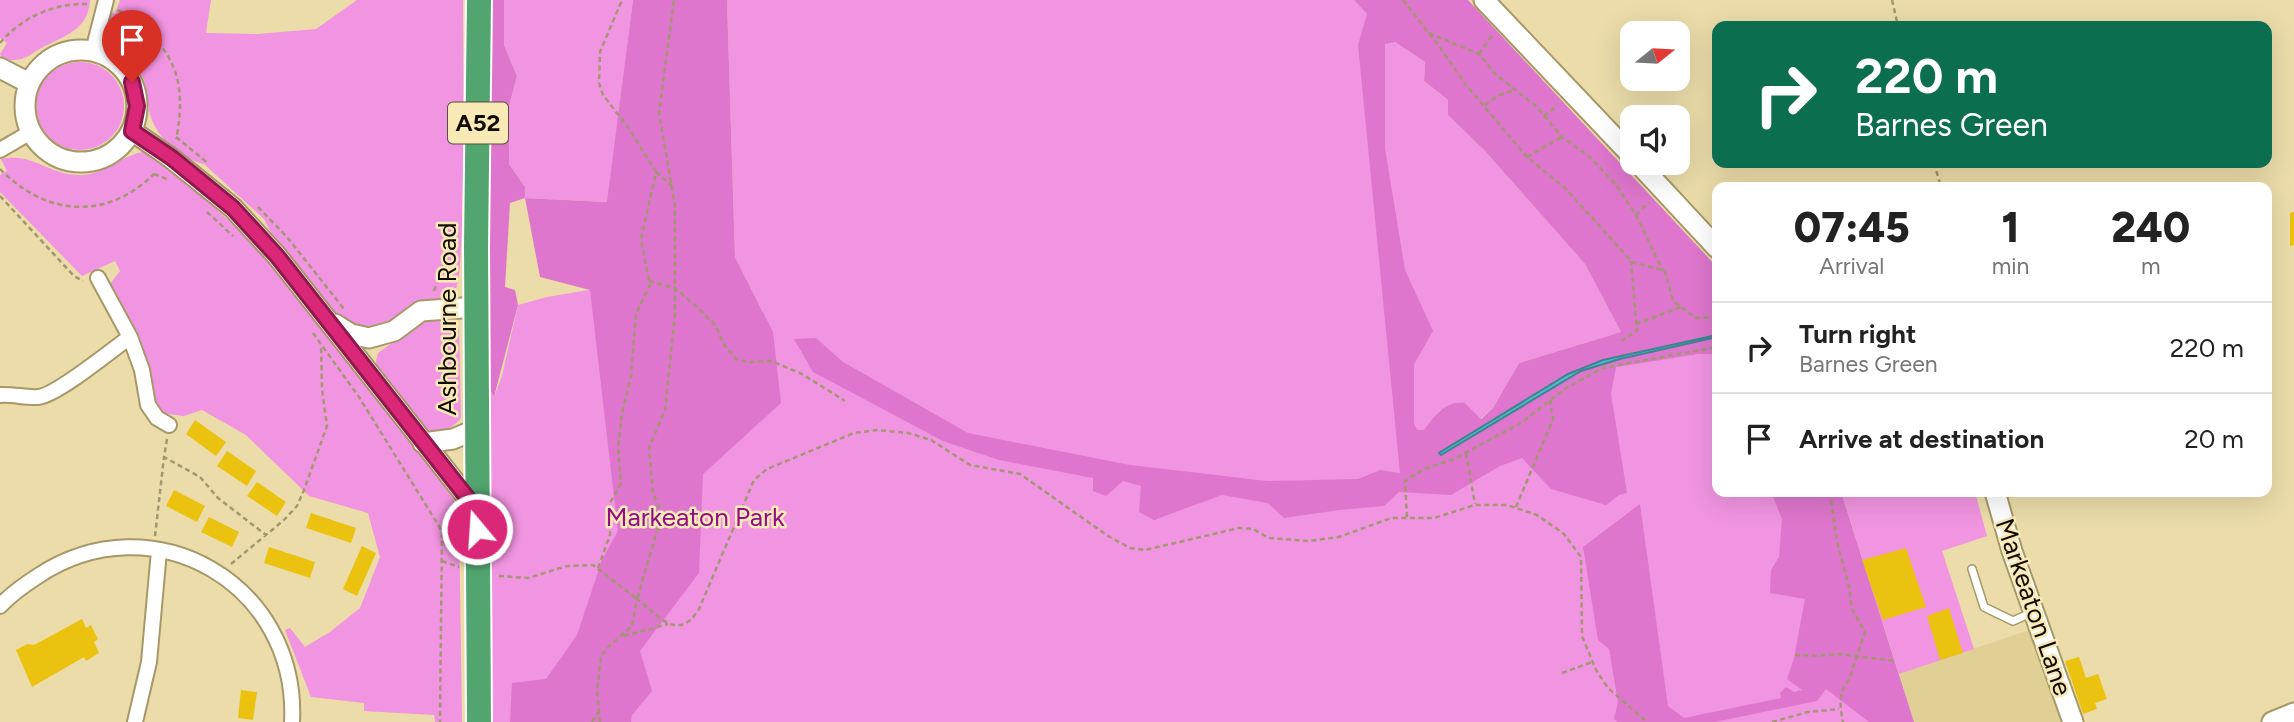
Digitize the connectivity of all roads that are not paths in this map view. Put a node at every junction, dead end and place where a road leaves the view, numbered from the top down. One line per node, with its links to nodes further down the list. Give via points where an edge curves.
1 (479, 0): 14 (highway, Ashbourne Road / A52)
2 (1484, 0): 9 (street)
3 (105, 3): 4 (street)
4 (93, 51): 6 (street, via 55,55); 7 (street, via 116,62 132,82 137,106)
5 (0, 68): 6 (street)
6 (29, 83): 8 (street, via 24,108)
7 (132, 131): 8 (street, via 117,150 82,163 58,158); 15 (street, via 233,208)
8 (31, 132): 10 (street)
9 (1620, 143)
10 (0, 150)
11 (1648, 175): 12 (street)
12 (1712, 243)
13 (98, 278): 16 (street)
14 (477, 307): 15 (street, via 421,311 394,331 369,338 351,334); 19 (highway, Ashbourne Road / A52)
15 (321, 312): 20 (street)
16 (130, 337): 17 (street, via 40,397); 18 (street, via 148,405)
17 (0, 395)
18 (169, 425)
19 (477, 429): 20 (street, via 453,439); 22 (highway, Ashbourne Road / A52)
20 (424, 443): 22 (street)
21 (1997, 497): 26 (street, Markeaton Lane)
22 (477, 510): 30 (highway, Ashbourne Road / A52)
23 (156, 550): 25 (street, via 129,546 88,552 45,572); 28 (street, via 149,662); 29 (street, via 190,558 221,574 271,626 289,682)
24 (1972, 569): 26 (lane, via 1984,607 2013,621)
25 (1, 604)
26 (2033, 612): 31 (street, Markeaton Lane)
27 (2294, 713): 32 (street)
28 (135, 722)
29 (292, 722)
30 (479, 722)
31 (2073, 722)
32 (2272, 722)

